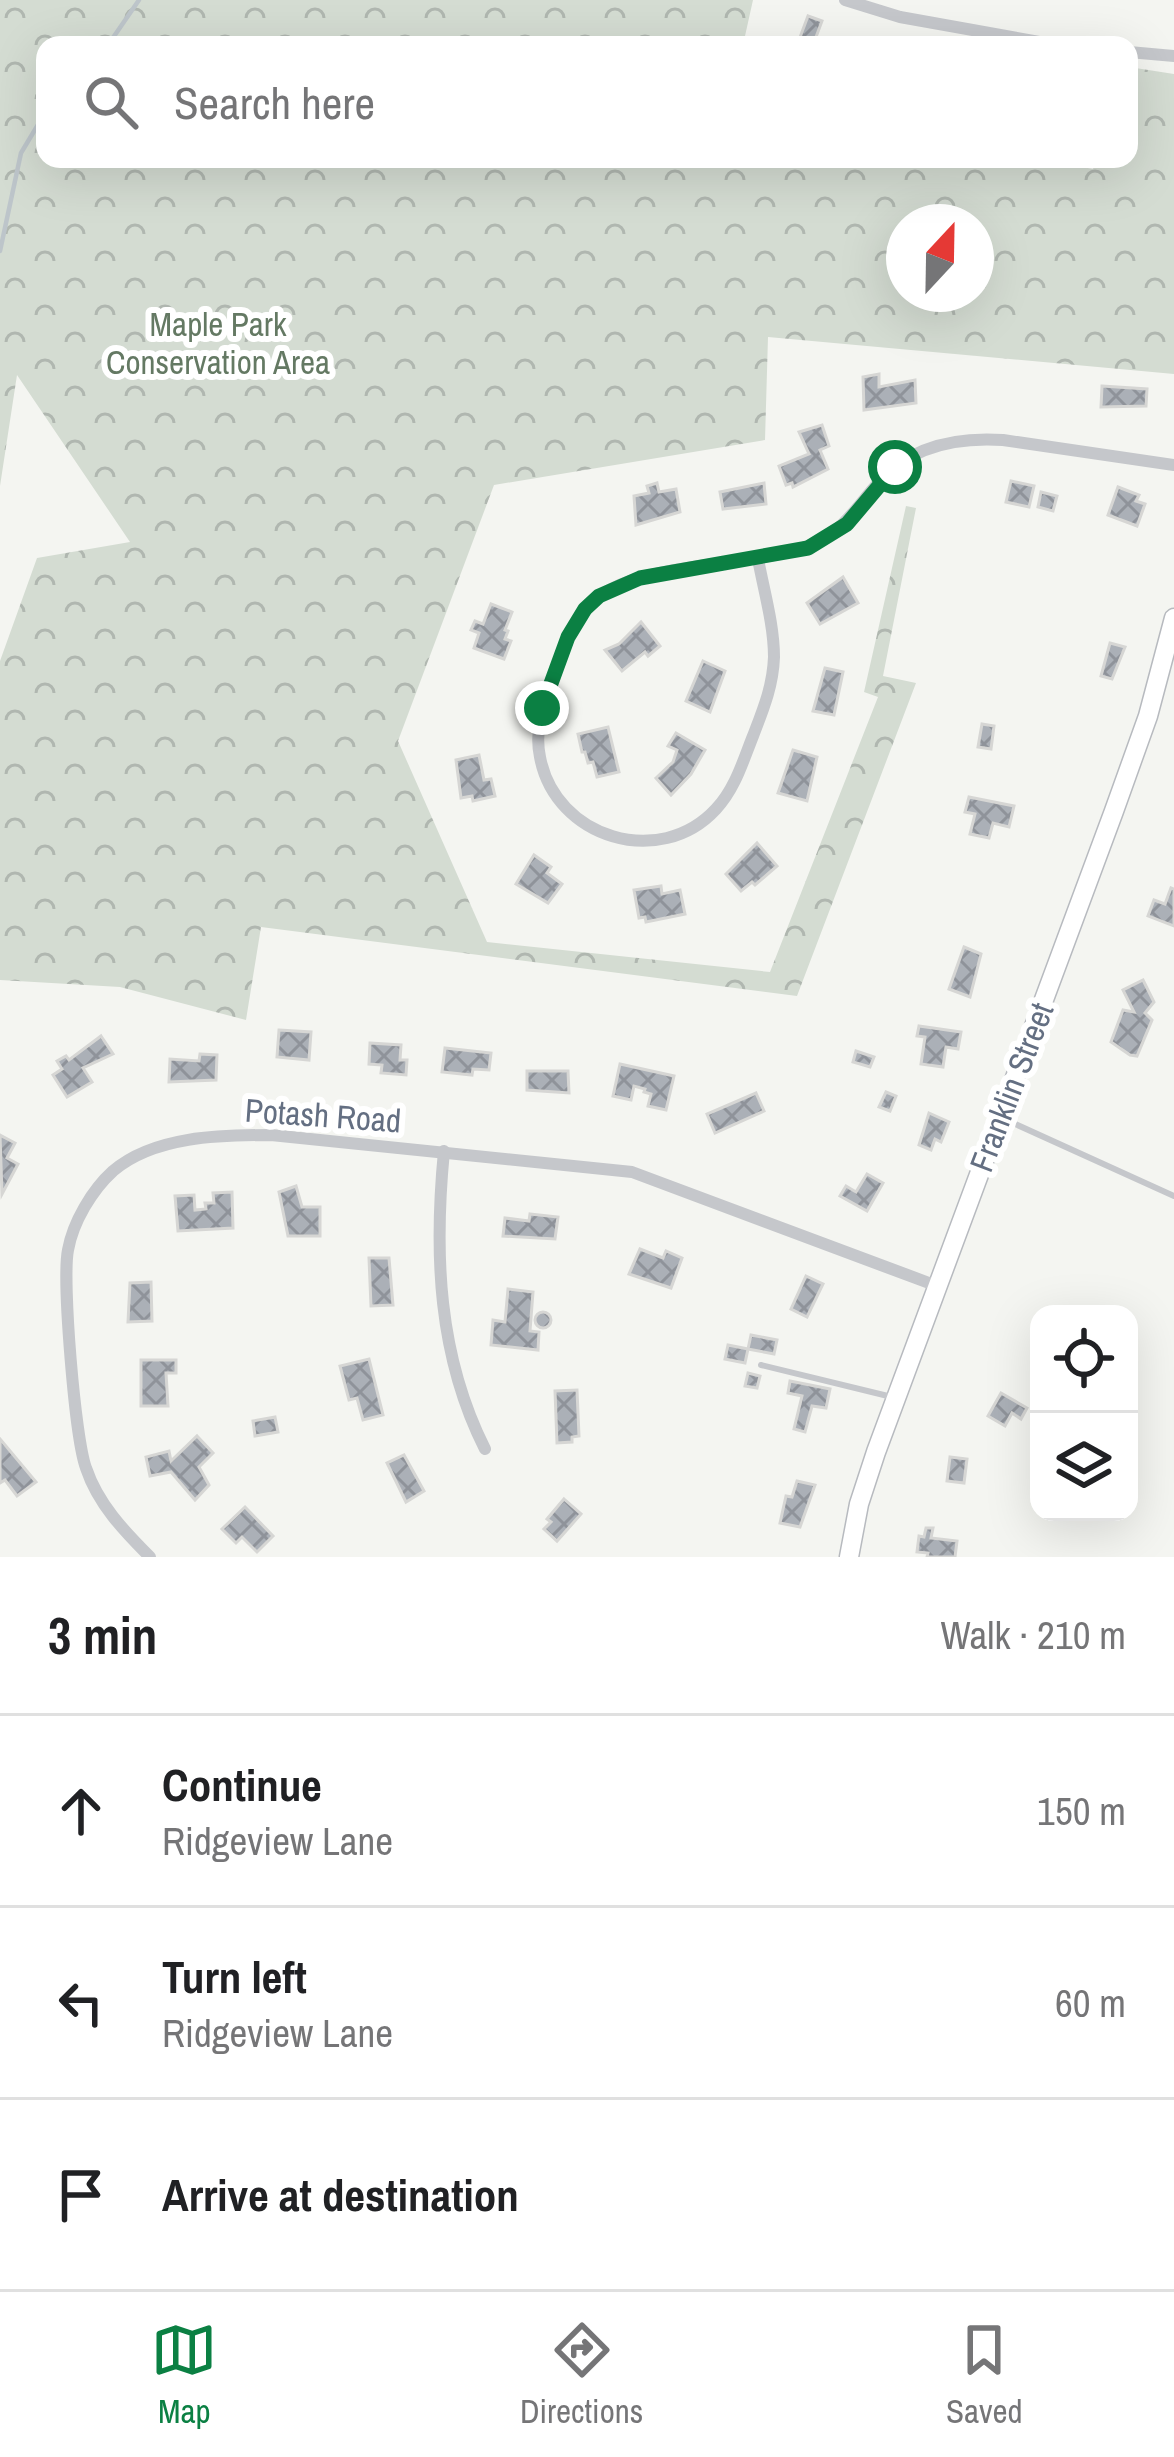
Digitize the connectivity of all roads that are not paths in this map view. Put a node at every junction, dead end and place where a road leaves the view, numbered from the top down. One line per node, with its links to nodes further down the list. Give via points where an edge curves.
1 (845, 0): 2 (street)
2 (1007, 36)
3 (1138, 53): 4 (street)
4 (1174, 56)
5 (1174, 465): 6 (street, via 980,438 935,445 895,467 833,536)
6 (758, 559): 6 (street, via 627,582 580,616 542,708 538,746 554,793 590,828 625,841 663,839 708,817 732,788 772,679)
7 (1174, 618): 8 (street, Franklin Street, via 1133,759)
8 (998, 1116): 10 (lane); 11 (street, Franklin Street)
9 (444, 1151): 11 (street, Potash Road, via 648,1177); 14 (street, via 444,1311 461,1398); 15 (street, Potash Road, via 217,1137 149,1150 99,1186 66,1260 82,1452 106,1508)
10 (1174, 1196)
11 (937, 1286): 13 (street, Franklin Street)
12 (761, 1365): 13 (lane)
13 (895, 1398): 16 (street, Franklin Street)
14 (485, 1449)
15 (150, 1557)
16 (849, 1557)

